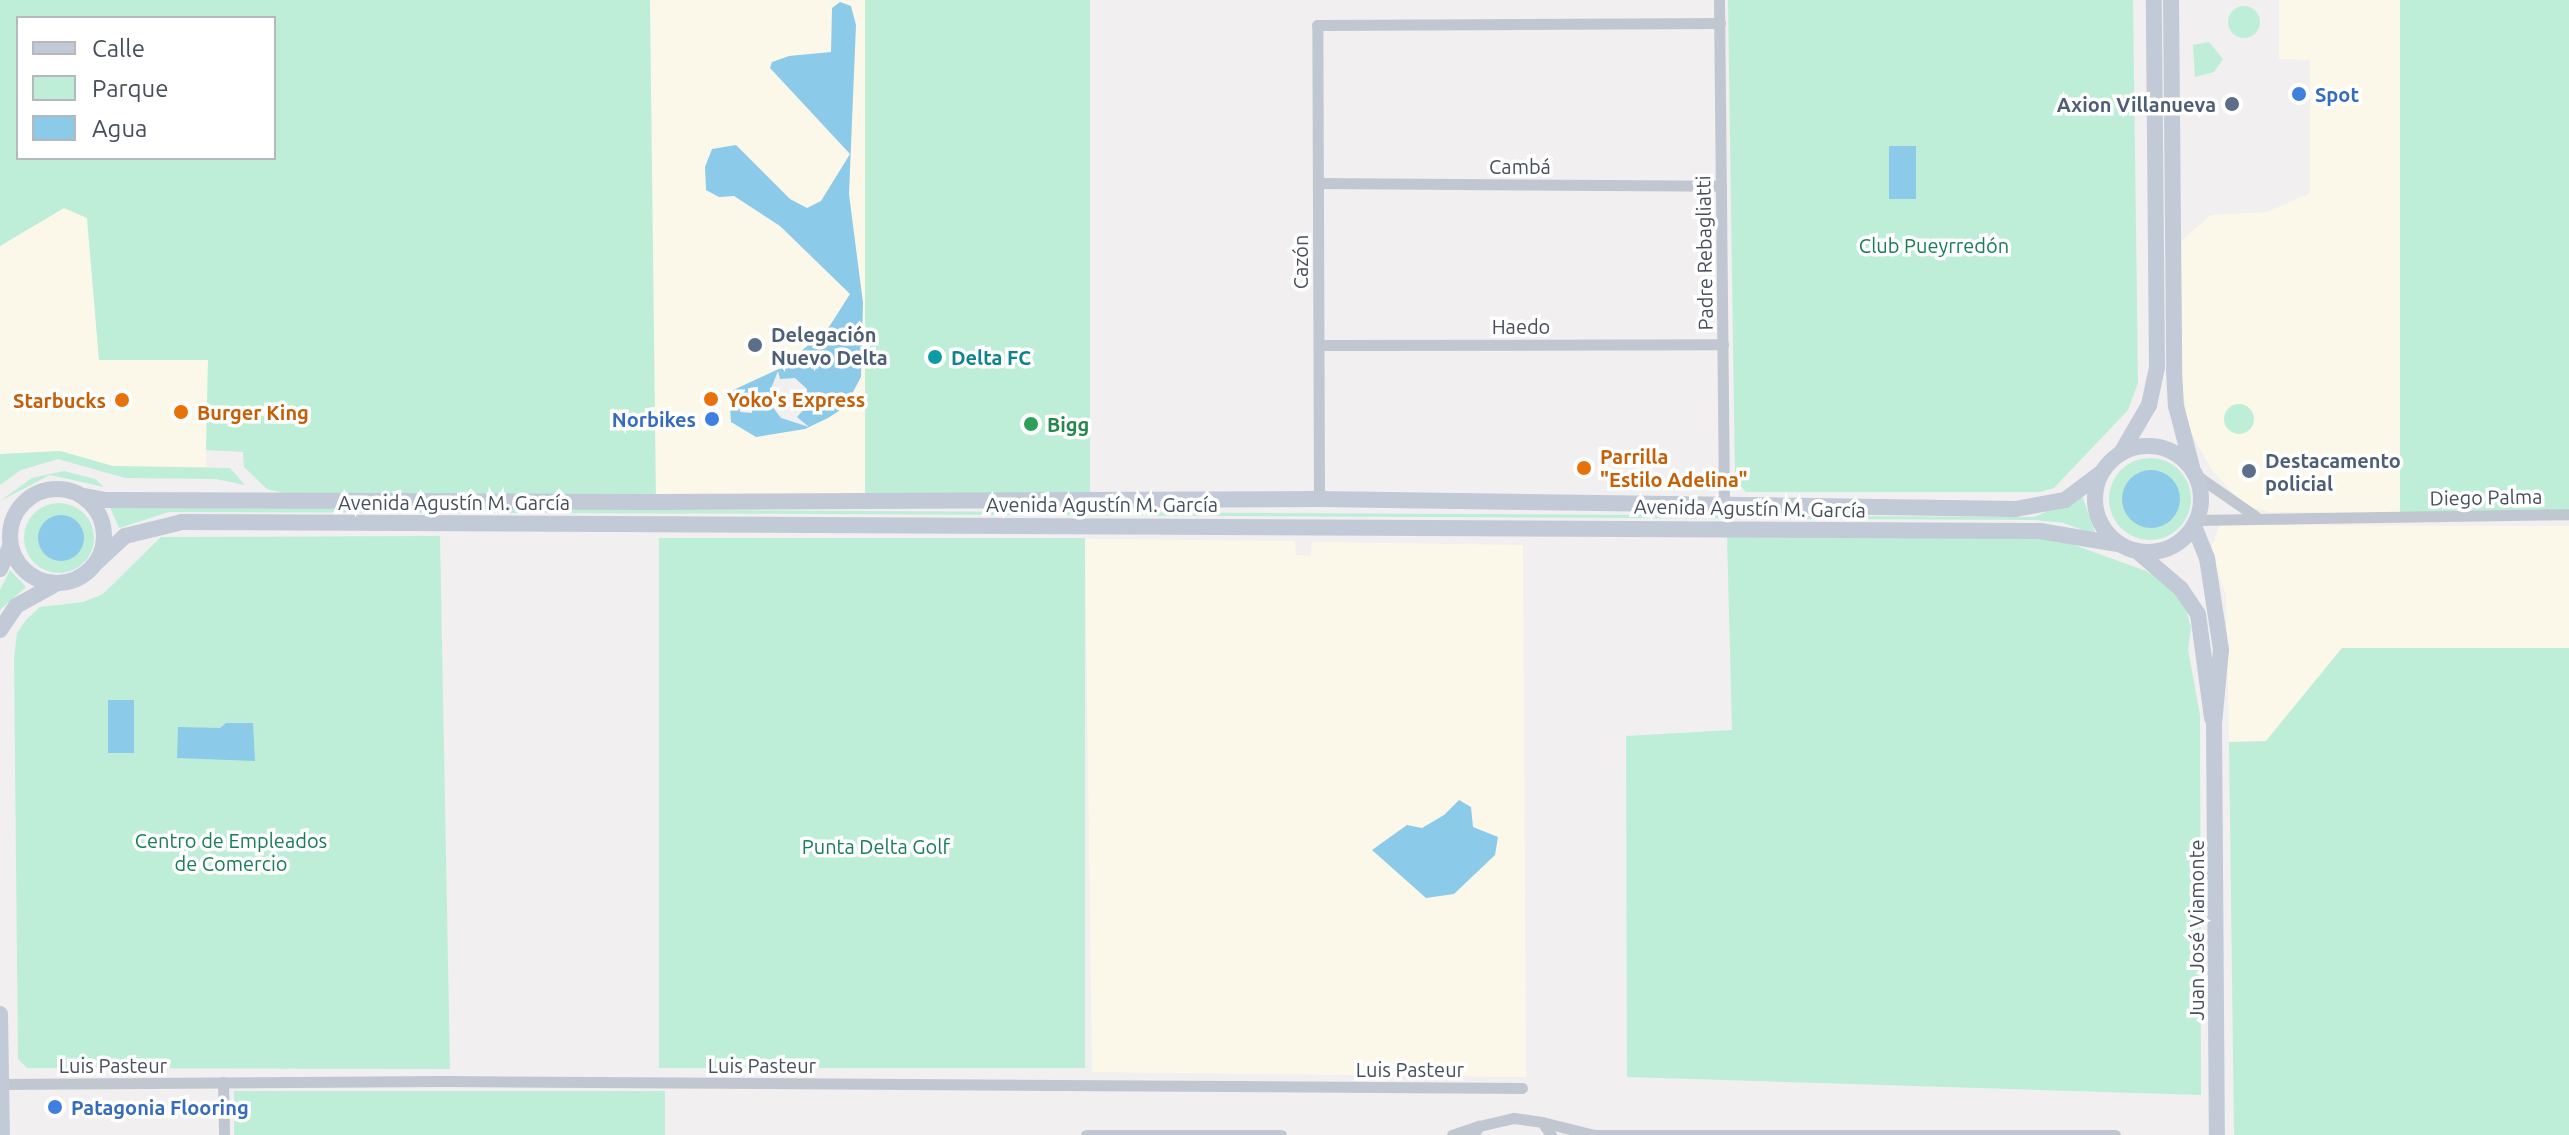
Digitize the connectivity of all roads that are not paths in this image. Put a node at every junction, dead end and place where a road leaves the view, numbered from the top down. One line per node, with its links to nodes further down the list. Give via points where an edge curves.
1 (1719, 0): 4 (street, Padre Rebagliatti)
2 (2154, 0): 9 (main road, via 2157,368 2149,405)
3 (2171, 0): 10 (main road, via 2174,370 2176,406)
4 (1720, 23): 5 (street, Cazón, via 1317,25); 6 (street, Padre Rebagliatti)
5 (1318, 183): 6 (street, Cambá); 8 (street, Cazón)
6 (1721, 186): 7 (street, Padre Rebagliatti)
7 (1723, 344): 8 (street, Haedo); 14 (street, Padre Rebagliatti)
8 (1319, 345): 13 (street, Cazón)
9 (2121, 453): 10 (main road, via 2136,447 2167,448); 11 (main road)
10 (2194, 471): 16 (street, Diego Palma, via 2229,503); 17 (main road, via 2202,501)
11 (2101, 473): 14 (main road, Avenida Agustín M. García, via 2065,500 2040,508); 18 (main road, via 2096,488 2098,519)
12 (83, 496): 13 (main road, Avenida Agustín M. García, via 656,502); 19 (main road, via 55,488 28,497 11,521); 21 (main road, via 102,519 103,548)
13 (1319, 499): 14 (main road, Avenida Agustín M. García)
14 (1724, 505)
15 (2569, 514): 16 (street, Diego Palma)
16 (2259, 518): 17 (street, Diego Palma)
17 (2196, 523): 20 (main road, via 2165,551); 25 (main road, Juan José Viamonte, via 2207,558 2221,650)
18 (2118, 544): 20 (main road); 21 (main road, Avenida Agustín M. García, via 2040,531 182,522 125,536)
19 (10, 547): 22 (main road); 23 (main road, via 25,571)
20 (2138, 552): 25 (main road, Juan José Viamonte, via 2181,589 2198,614)
21 (97, 562): 23 (main road, via 72,581)
22 (0, 569)
23 (56, 584): 24 (main road, via 16,606)
24 (0, 630)
25 (2214, 724): 40 (main road, Juan José Viamonte)
26 (0, 1014): 28 (main road)
27 (223, 1082): 28 (street, Luis Pasteur); 29 (street, Luis Pasteur); 33 (street)
28 (1, 1084): 32 (main road)
29 (1522, 1088)
30 (1542, 1122): 31 (street, via 1499,1119); 37 (street); 38 (street)
31 (1476, 1131): 36 (street)
32 (2, 1135)
33 (224, 1135)
34 (1086, 1135): 35 (street)
35 (1281, 1135)
36 (1452, 1135)
37 (1551, 1135)
38 (1594, 1135): 39 (street)
39 (2115, 1135)
40 (2217, 1135)

